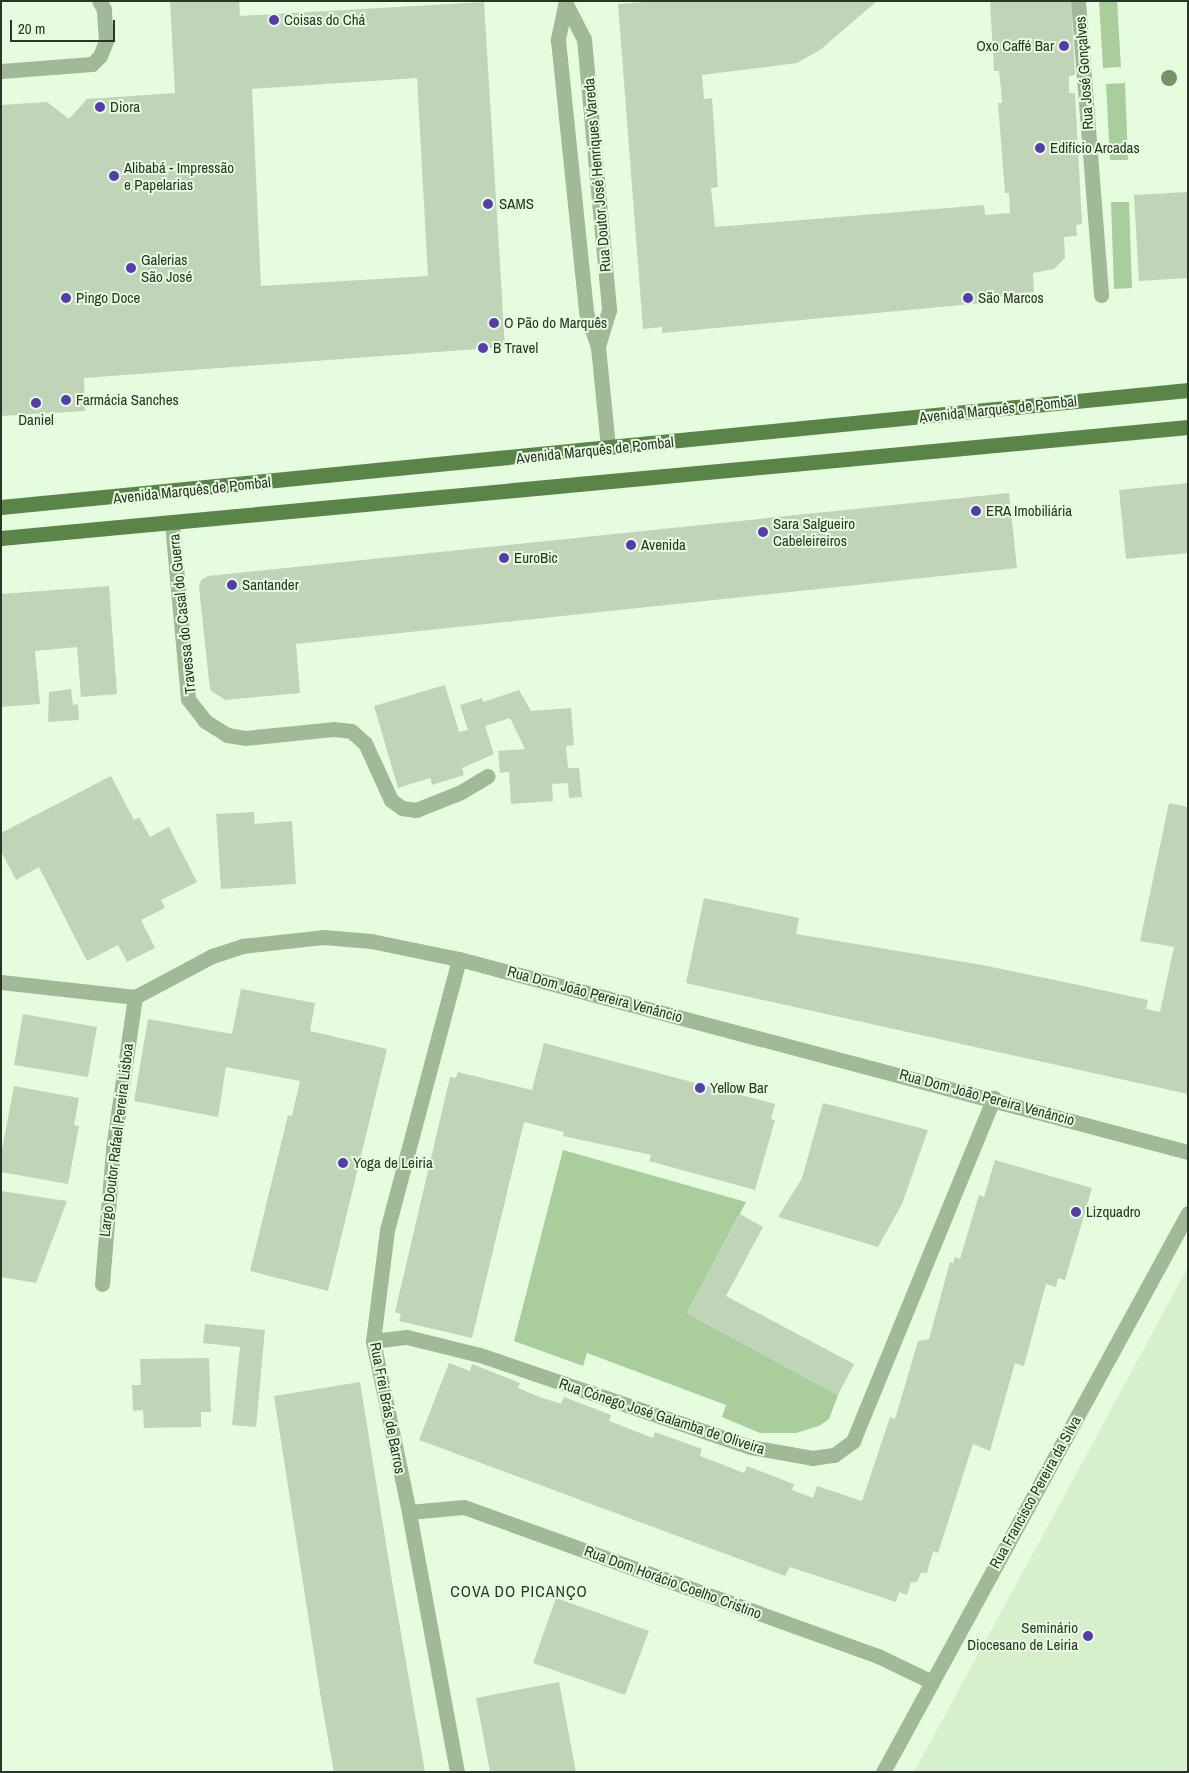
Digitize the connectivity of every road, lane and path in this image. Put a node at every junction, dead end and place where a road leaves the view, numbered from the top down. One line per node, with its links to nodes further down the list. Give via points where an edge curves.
1 (1078, 1): 5 (street, Rua José Gonçalves)
2 (104, 4): 4 (street, via 106,41 100,56 92,64)
3 (567, 4): 6 (street, Rua Doutor José Henriques Vareda, via 558,40 586,312); 6 (street, Rua Doutor José Henriques Vareda, via 584,38 609,310)
4 (1, 71)
5 (1101, 295)
6 (598, 347): 9 (street, Rua Doutor José Henriques Vareda)
7 (1188, 390): 9 (main road, Avenida Marquês de Pombal)
8 (1188, 427): 11 (main road, Avenida Marquês de Pombal)
9 (608, 448): 10 (main road, Avenida Marquês de Pombal)
10 (1, 507)
11 (172, 523): 12 (main road, Avenida Marquês de Pombal); 13 (street, Travessa do Casal do Guerra, via 188,698 205,721 227,735 246,738 333,729 351,731 365,743 391,800 402,808 416,810 461,792)
12 (1, 538)
13 (488, 776)
14 (459, 959): 16 (street, Rua Dom João Pereira Venâncio, via 371,941 323,937 285,940 242,946 212,956); 17 (street, Rua Dom João Pereira Venâncio); 21 (street, Rua Frei Brás de Barros, via 387,1230)
15 (1, 982): 16 (street)
16 (135, 997): 20 (street, Largo Doutor Rafael Pereira Lisboa, via 113,1149)
17 (994, 1098): 18 (street, Rua Dom João Pereira Venâncio); 21 (street, Rua Cónego José Galamba de Oliveira, via 853,1441 834,1455 812,1458 751,1447 480,1355 407,1337)
18 (1188, 1152)
19 (1188, 1214): 23 (street, Rua Francisco Pereira da Silva)
20 (102, 1284)
21 (373, 1341): 22 (street, Rua Frei Brás de Barros)
22 (409, 1512): 23 (street, Rua Dom Horácio Coelho Cristino, via 464,1507 878,1656); 24 (street, Rua Frei Brás de Barros)
23 (932, 1682): 25 (street, Rua Francisco Pereira da Silva)
24 (457, 1772)
25 (883, 1772)

